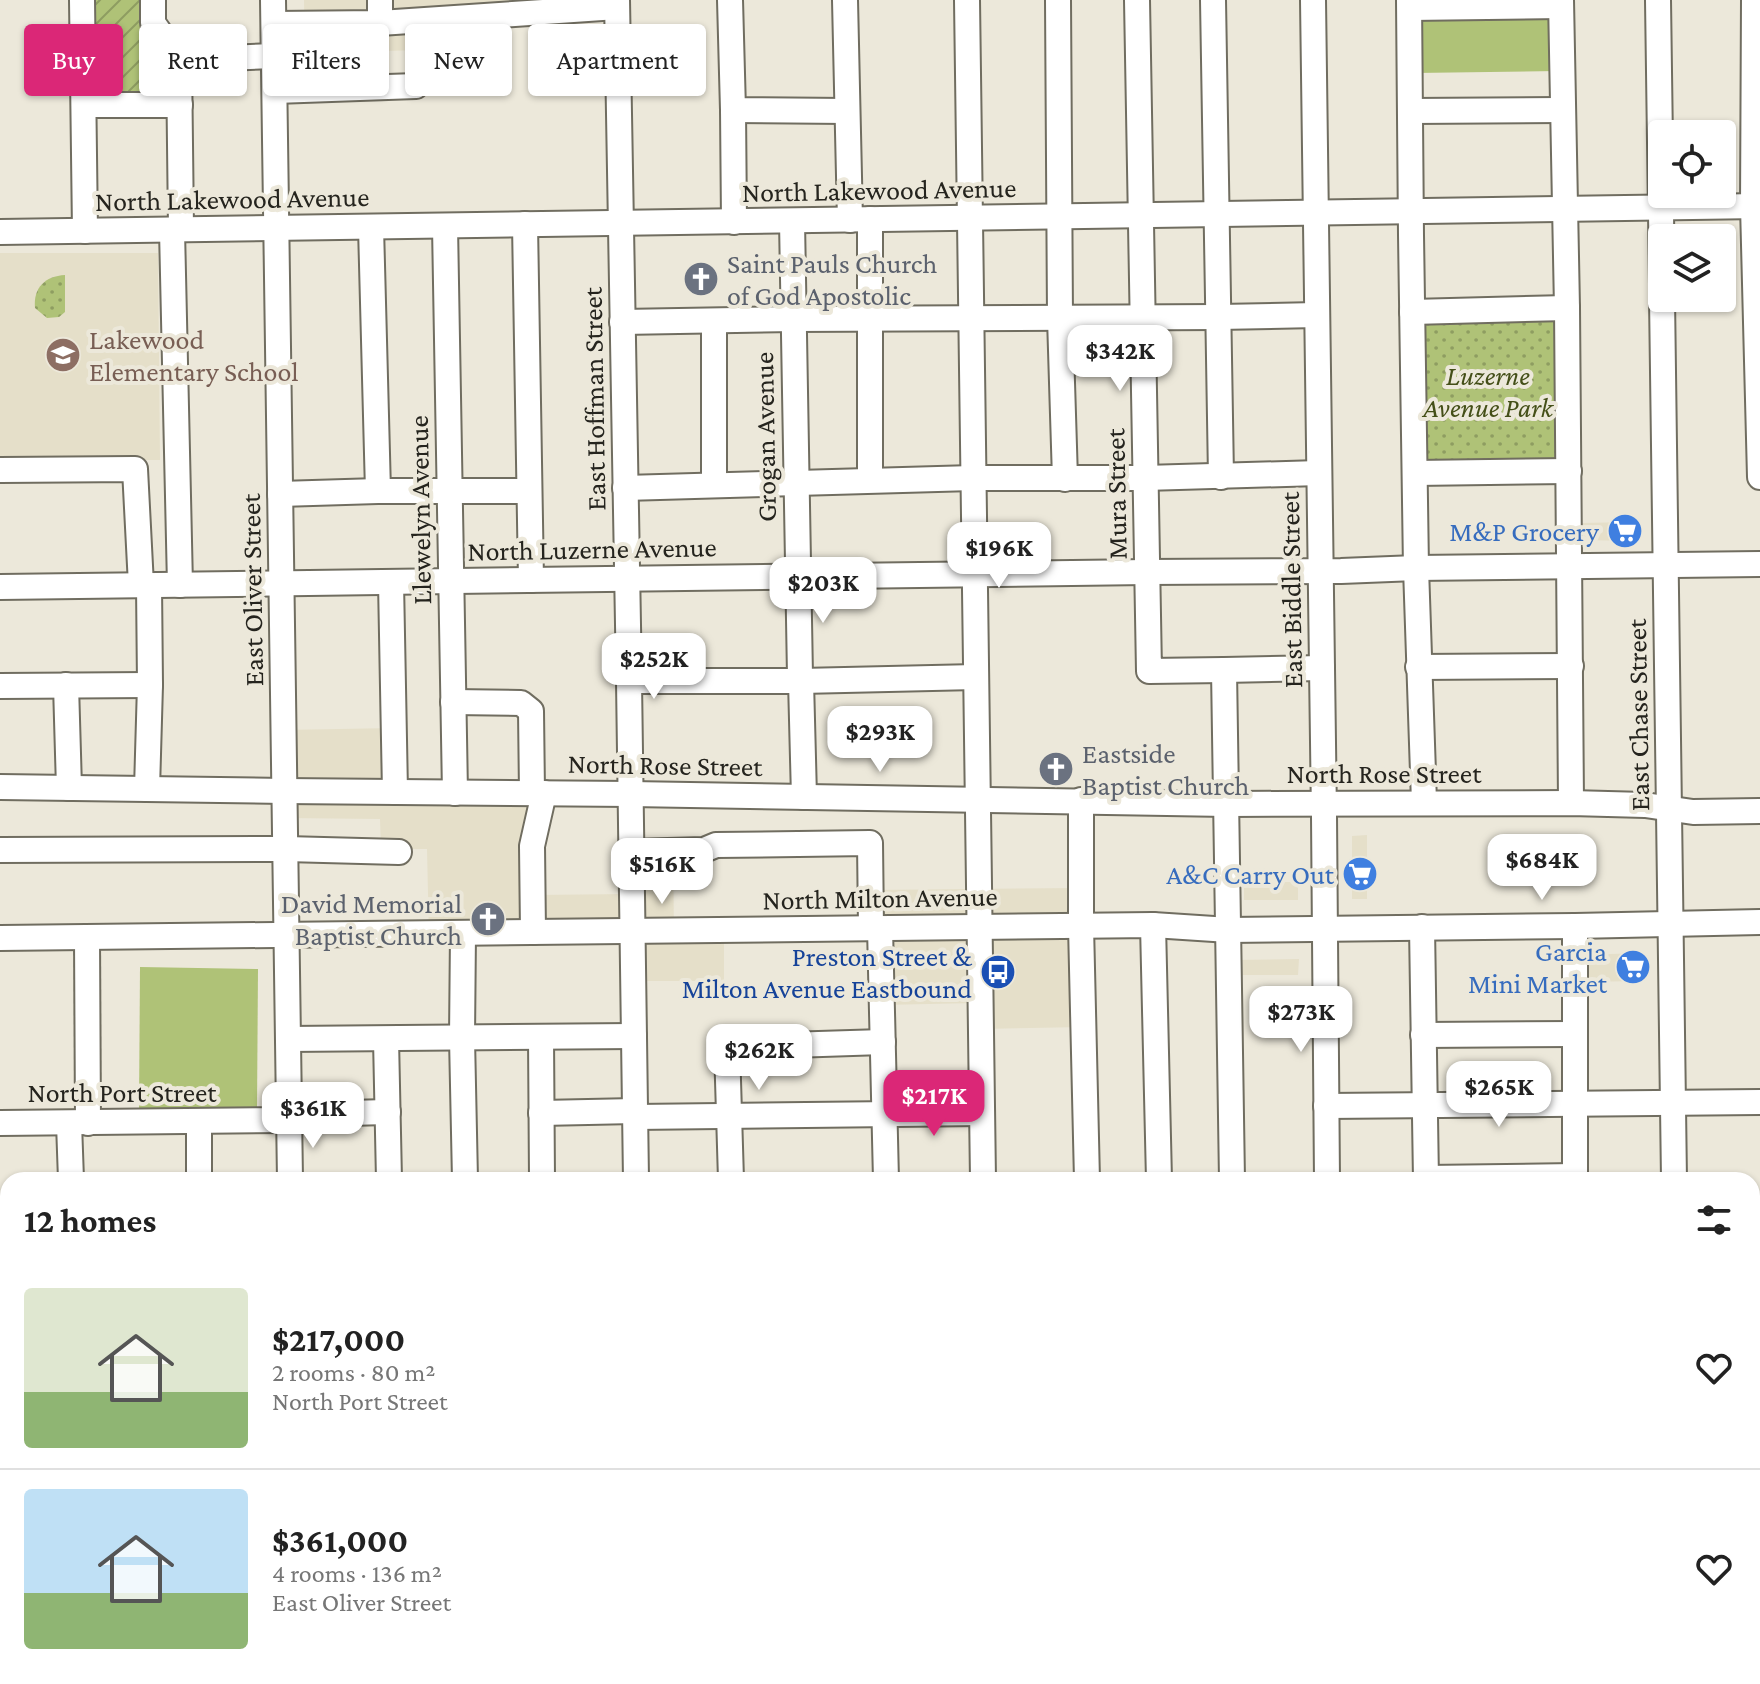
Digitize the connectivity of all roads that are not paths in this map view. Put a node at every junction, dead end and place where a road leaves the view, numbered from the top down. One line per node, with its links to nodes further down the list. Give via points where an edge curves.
1 (82, 0): 20 (street)
2 (153, 0): 17 (street)
3 (730, 0): 22 (street)
4 (845, 0): 24 (street)
5 (967, 0): 36 (street)
6 (1058, 0): 35 (street)
7 (1137, 0): 34 (street, Mura Street)
8 (1213, 0): 33 (street)
9 (1313, 0): 32 (street, East Biddle Street)
10 (1658, 0): 26 (street)
11 (1754, 0): 28 (street)
12 (617, 3): 15 (street); 40 (street, East Hoffman Street)
13 (1561, 3): 14 (street); 23 (street)
14 (1410, 4): 25 (street)
15 (380, 11): 16 (street)
16 (274, 12)
17 (154, 24)
18 (180, 96): 21 (street)
19 (275, 96): 45 (street, East Oliver Street)
20 (84, 105): 21 (street); 47 (street)
21 (180, 105): 46 (street)
22 (733, 110): 24 (street); 39 (street)
23 (1562, 110): 25 (street); 30 (street)
24 (847, 111): 37 (street)
25 (1411, 111): 31 (street)
26 (1660, 120)
27 (1736, 206): 28 (street, North Lakewood Avenue)
28 (1757, 206): 66 (street)
29 (1661, 208): 30 (street, North Lakewood Avenue); 42 (street)
30 (1564, 210): 31 (street, North Lakewood Avenue); 49 (street)
31 (1411, 211): 32 (street, North Lakewood Avenue); 50 (street)
32 (1316, 213): 33 (street, North Lakewood Avenue); 52 (street, East Biddle Street)
33 (1217, 214): 34 (street, North Lakewood Avenue); 54 (street)
34 (1141, 215): 35 (street, North Lakewood Avenue); 53 (street, Mura Street)
35 (1060, 216): 36 (street, North Lakewood Avenue); 55 (street)
36 (970, 218): 37 (street, North Lakewood Avenue); 58 (street)
37 (860, 220): 38 (street, North Lakewood Avenue); 57 (street)
38 (792, 221): 39 (street, North Lakewood Avenue); 56 (street, Grogan Avenue)
39 (734, 222): 40 (street, North Lakewood Avenue)
40 (621, 223): 41 (street, North Lakewood Avenue); 60 (street, East Hoffman Street)
41 (525, 224): 43 (street, North Lakewood Avenue); 75 (street)
42 (1661, 224)
43 (445, 226): 44 (street, North Lakewood Avenue); 76 (street, Llewelyn Avenue)
44 (371, 227): 45 (street, North Lakewood Avenue); 74 (street)
45 (277, 228): 46 (street, North Lakewood Avenue); 77 (street, East Oliver Street)
46 (176, 230): 47 (street, North Lakewood Avenue); 92 (street)
47 (85, 231): 48 (street, North Lakewood Avenue)
48 (0, 232)
49 (1567, 308): 50 (street); 62 (street)
50 (1412, 312): 64 (street)
51 (1662, 312): 78 (street, East Chase Street)
52 (1317, 315): 54 (street); 63 (street, East Biddle Street)
53 (1143, 317): 54 (street); 55 (street); 68 (street, Mura Street)
54 (1219, 317): 65 (street)
55 (1060, 318): 58 (street); 69 (street)
56 (794, 319): 57 (street); 59 (street); 71 (street, Grogan Avenue)
57 (871, 319): 58 (street); 70 (street)
58 (971, 319): 67 (street)
59 (714, 321): 60 (street); 72 (street)
60 (622, 322): 73 (street, East Hoffman Street)
61 (0, 470): 91 (street, via 135,469)
62 (1569, 471): 64 (street); 80 (street)
63 (1319, 473): 65 (street); 82 (street, East Biddle Street)
64 (1415, 473): 81 (street)
65 (1221, 477): 68 (street)
66 (1760, 477)
67 (973, 478): 69 (street); 70 (street); 84 (street)
68 (1145, 478): 69 (street); 83 (street, Mura Street)
69 (1065, 479)
70 (870, 480): 71 (street)
71 (796, 482): 72 (street); 85 (street, Grogan Avenue)
72 (714, 485): 73 (street)
73 (625, 488): 86 (street, East Hoffman Street)
74 (378, 491): 76 (street); 77 (street)
75 (529, 491): 76 (street); 87 (street)
76 (450, 492): 88 (street, Llewelyn Avenue)
77 (280, 494): 90 (street, East Oliver Street)
78 (1666, 564): 79 (street, North Luzerne Avenue); 80 (street, North Luzerne Avenue); 120 (street, East Chase Street)
79 (1760, 564)
80 (1570, 566): 81 (street, North Luzerne Avenue); 94 (street)
81 (1416, 568): 82 (street, North Luzerne Avenue); 95 (street)
82 (1320, 571): 83 (street, North Luzerne Avenue); 96 (street, East Biddle Street)
83 (1147, 572): 84 (street, North Luzerne Avenue); 97 (street, Mura Street, via 1149,671)
84 (975, 574): 85 (street, North Luzerne Avenue); 98 (street)
85 (798, 577): 86 (street, North Luzerne Avenue); 100 (street, Grogan Avenue)
86 (626, 579): 87 (street, North Luzerne Avenue); 99 (street, East Hoffman Street)
87 (531, 580): 88 (street, North Luzerne Avenue)
88 (451, 581): 89 (street, North Luzerne Avenue); 104 (street, Llewelyn Avenue)
89 (391, 582): 90 (street, North Luzerne Avenue); 109 (street)
90 (282, 583): 92 (street, North Luzerne Avenue); 108 (street, East Oliver Street)
91 (145, 585): 92 (street, North Luzerne Avenue); 93 (street, North Luzerne Avenue); 102 (street)
92 (180, 585)
93 (0, 587)
94 (1571, 666): 95 (street); 118 (street)
95 (1418, 667): 116 (street)
96 (1322, 668): 97 (street); 117 (street, East Biddle Street)
97 (1224, 670): 119 (street)
98 (976, 677): 100 (street); 114 (street)
99 (629, 681): 100 (street); 112 (street, East Hoffman Street)
100 (801, 681): 113 (street, Grogan Avenue)
101 (66, 685): 102 (street); 103 (street); 106 (street)
102 (150, 685): 107 (street)
103 (0, 686)
104 (453, 702): 110 (street, Llewelyn Avenue); 111 (street, via 521,703 531,711)
105 (0, 787): 106 (street, North Rose Street)
106 (69, 788): 107 (street, North Rose Street)
107 (147, 789): 108 (street, North Rose Street)
108 (284, 791): 109 (street, North Rose Street); 122 (street, East Oliver Street)
109 (395, 792): 110 (street, North Rose Street)
110 (455, 793): 111 (street, North Rose Street)
111 (538, 793): 112 (street, North Rose Street); 137 (street, via 532,846)
112 (631, 794): 113 (street, North Rose Street); 125 (street, East Hoffman Street)
113 (804, 797): 114 (street, North Rose Street)
114 (978, 799): 115 (street, North Rose Street); 131 (street)
115 (1081, 800): 119 (street, North Rose Street); 129 (street)
116 (1424, 802): 117 (street, North Rose Street); 118 (street, North Rose Street)
117 (1324, 803): 119 (street, North Rose Street); 134 (street, East Biddle Street)
118 (1571, 803): 120 (street, North Rose Street)
119 (1227, 804): 135 (street)
120 (1669, 808): 121 (street, North Rose Street); 127 (street, East Chase Street)
121 (1760, 811)
122 (286, 849): 123 (street); 124 (street); 139 (street, East Oliver Street)
123 (0, 850)
124 (399, 852)
125 (631, 852): 133 (street, via 870,843); 136 (street, East Hoffman Street)
126 (1760, 922): 127 (street, North Milton Avenue)
127 (1670, 924): 130 (street, North Milton Avenue); 151 (street, East Chase Street)
128 (1153, 925): 129 (street, North Milton Avenue); 135 (street, North Milton Avenue); 176 (street)
129 (1081, 926): 131 (street, North Milton Avenue); 175 (street)
130 (1575, 926): 132 (street, North Milton Avenue); 142 (street)
131 (980, 927): 133 (street, North Milton Avenue); 157 (street)
132 (1422, 927): 134 (street, North Milton Avenue); 143 (street)
133 (876, 928): 136 (street, North Milton Avenue); 149 (street)
134 (1325, 928): 135 (street, North Milton Avenue); 153 (street, East Biddle Street)
135 (1229, 930): 177 (street)
136 (632, 931): 137 (street, North Milton Avenue); 144 (street, East Hoffman Street)
137 (533, 932): 138 (street, North Milton Avenue)
138 (463, 933): 139 (street, North Milton Avenue); 146 (street)
139 (287, 935): 140 (street, North Milton Avenue); 147 (street, East Oliver Street)
140 (87, 937): 141 (street, North Milton Avenue); 164 (street)
141 (0, 938)
142 (1574, 1034): 143 (street); 152 (street)
143 (1423, 1035): 154 (street)
144 (634, 1036): 145 (street); 158 (street, East Hoffman Street)
145 (541, 1037): 146 (street); 156 (street)
146 (462, 1038): 148 (street); 169 (street)
147 (288, 1039): 148 (street); 161 (street, East Oliver Street)
148 (386, 1039): 155 (street)
149 (883, 1042): 159 (street); 160 (street, via 727,1047)
150 (1760, 1102): 151 (street)
151 (1672, 1103): 152 (street); 181 (street, East Chase Street)
152 (1575, 1105): 154 (street); 180 (street)
153 (1326, 1106): 154 (street); 178 (street, East Biddle Street)
154 (1425, 1106): 179 (street)
155 (388, 1112): 161 (street, North Port Street, via 308,1114); 168 (street)
156 (541, 1113): 158 (street); 170 (street)
157 (982, 1113): 159 (street); 174 (street)
158 (635, 1114): 160 (street); 171 (street, East Hoffman Street)
159 (884, 1115): 160 (street); 173 (street)
160 (729, 1117): 172 (street)
161 (289, 1120): 162 (street, North Port Street); 167 (street, East Oliver Street)
162 (199, 1122): 164 (street, North Port Street); 166 (street)
163 (0, 1123): 164 (street, North Port Street)
164 (78, 1123): 165 (street)
165 (72, 1172)
166 (199, 1172)
167 (290, 1172)
168 (389, 1172)
169 (465, 1172)
170 (542, 1172)
171 (636, 1172)
172 (731, 1172)
173 (886, 1172)
174 (983, 1172)
175 (1087, 1172)
176 (1159, 1172)
177 (1232, 1172)
178 (1327, 1172)
179 (1426, 1172)
180 (1575, 1172)
181 (1674, 1172)

